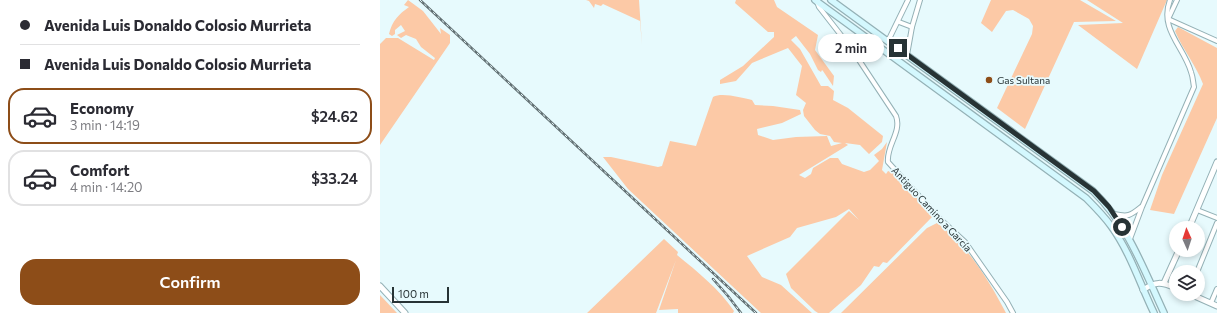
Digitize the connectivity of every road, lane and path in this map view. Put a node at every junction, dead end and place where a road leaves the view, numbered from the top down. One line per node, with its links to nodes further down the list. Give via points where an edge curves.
1 (816, 0): 15 (main road); 35 (street, Antiguo Camino a García, via 819,8 851,48 896,116 898,124 888,162 940,219 965,242)
2 (831, 0): 10 (main road)
3 (908, 0): 8 (street)
4 (920, 0): 9 (street)
5 (1170, 0): 7 (street)
6 (1177, 0): 7 (street)
7 (1168, 20): 11 (street); 16 (street, via 1169,30 1191,71 1194,88)
8 (898, 22): 9 (street); 10 (street)
9 (912, 27): 12 (street)
10 (888, 41): 12 (main road)
11 (1217, 41)
12 (907, 55): 14 (main road)
13 (1217, 162): 17 (street)
14 (1058, 164): 15 (main road); 18 (main road, via 1094,191)
15 (1052, 172): 30 (main road, via 1086,198 1106,219 1126,250)
16 (1142, 207): 18 (street, via 1127,216); 22 (street)
17 (1197, 210): 19 (street); 20 (street)
18 (1114, 214): 22 (main road)
19 (1217, 218)
20 (1192, 221)
21 (1217, 223): 24 (street)
22 (1130, 239): 26 (main road)
23 (1176, 257): 25 (street)
24 (1200, 265)
25 (1164, 284): 26 (street); 28 (street)
26 (1151, 285): 30 (street); 37 (main road)
27 (380, 286): 34 (street)
28 (1169, 286)
29 (1217, 289): 32 (street)
30 (1142, 290): 36 (main road)
31 (1205, 300): 32 (street)
32 (1211, 303): 33 (street)
33 (1217, 306)
34 (406, 313)
35 (1013, 313)
36 (1154, 313)
37 (1164, 313)

